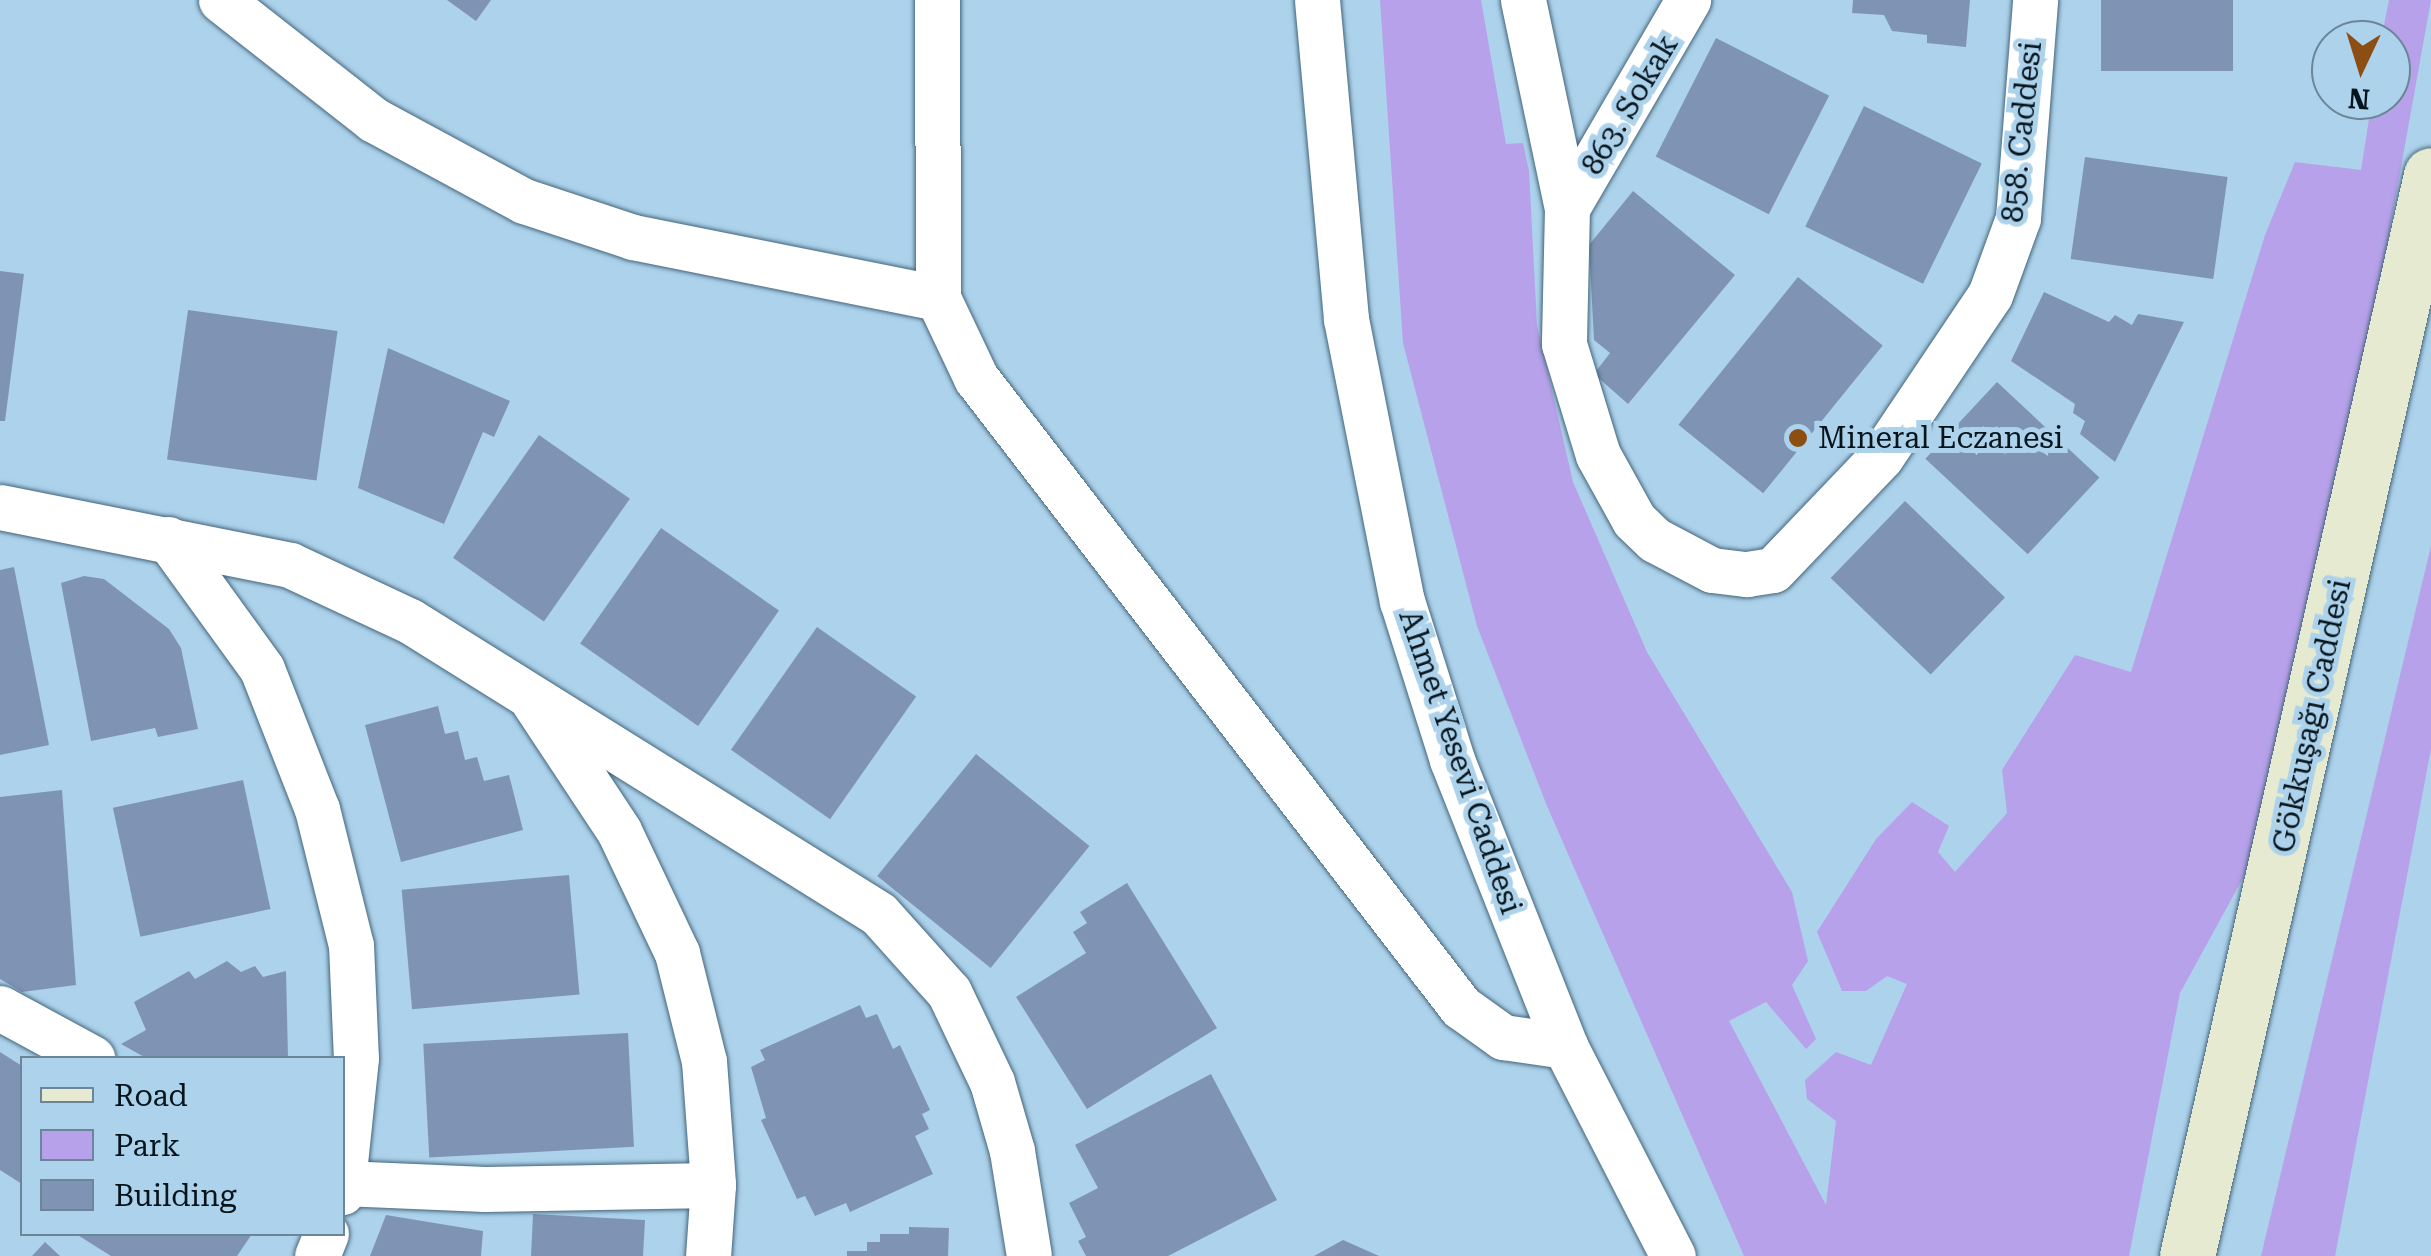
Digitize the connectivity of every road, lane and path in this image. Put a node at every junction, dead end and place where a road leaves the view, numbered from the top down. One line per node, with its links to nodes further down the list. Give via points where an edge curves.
1 (222, 0): 9 (street, via 374,120 524,201 634,238)
2 (937, 0): 9 (street)
3 (1316, 0): 14 (street, Ahmet Yesevi Caddesi, via 1346,320 1378,505 1452,760)
4 (1523, 0): 8 (street, 858. Caddesi)
5 (1688, 0): 8 (street, 863. Sokak)
6 (2035, 0): 8 (street, 858. Caddesi, via 2018,218 1990,295 1881,457 1772,570 1712,570 1684,559 1634,520 1613,487 1583,416 1564,344)
7 (2431, 175): 22 (street, Gökkuşağı Caddesi)
8 (1567, 208)
9 (938, 298): 14 (street, via 961,352 994,402 1461,1007 1502,1037)
10 (0, 507): 11 (street)
11 (168, 539): 12 (street, via 290,565 410,621); 16 (street, via 262,669 318,809 351,945 356,1058)
12 (524, 687): 17 (street, via 619,832 677,953 704,1061); 20 (street, via 878,914 949,992 992,1082 1012,1151)
13 (0, 1008): 15 (street)
14 (1565, 1046): 21 (street, Ahmet Yesevi Caddesi)
15 (88, 1056)
16 (345, 1175)
17 (713, 1185): 18 (street); 19 (street)
18 (345, 1186)
19 (708, 1256)
20 (1029, 1256)
21 (1673, 1256)
22 (2188, 1256)

